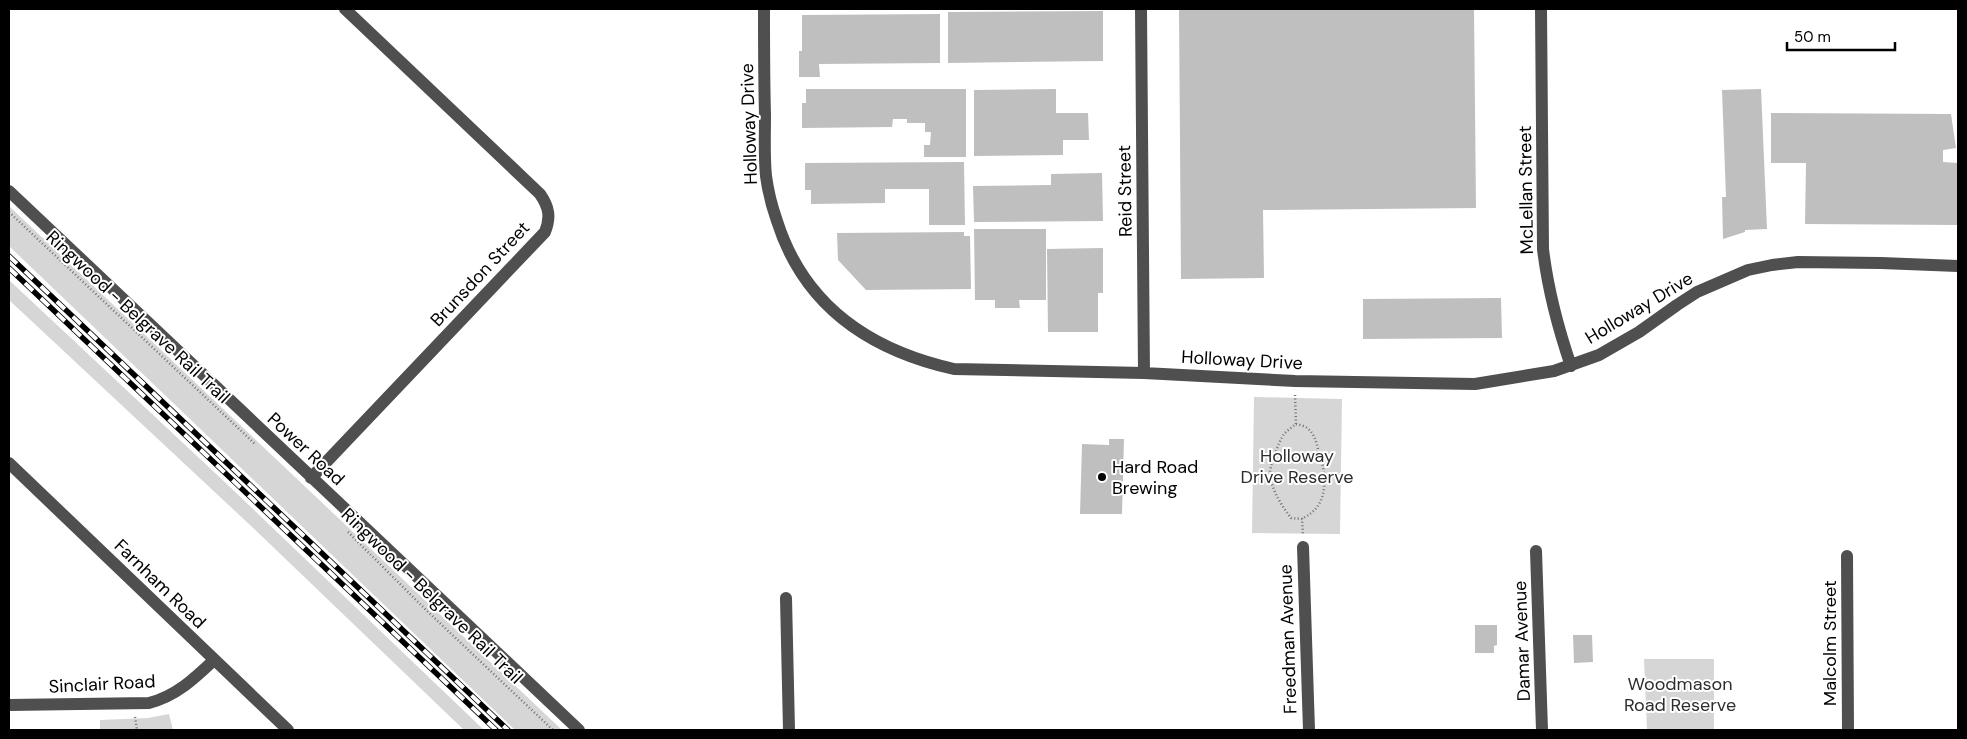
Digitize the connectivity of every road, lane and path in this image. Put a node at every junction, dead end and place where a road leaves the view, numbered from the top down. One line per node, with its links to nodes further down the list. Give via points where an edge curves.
1 (345, 9): 14 (street, Brunsdon Street, via 540,194 549,212 549,222 545,232)
2 (764, 9): 9 (street, Holloway Drive, via 766,178 784,243 802,276 820,297 856,330 880,344 954,370)
3 (1141, 9): 9 (street, Reid Street)
4 (1541, 9): 8 (street, McLellan Street, via 1543,249 1550,297)
5 (9, 192): 14 (street, Power Road)
6 (9, 212): 12 (path, Ringwood - Belgrave Rail Trail)
7 (1958, 266): 8 (street, Holloway Drive, via 1798,262 1748,270 1697,292 1620,344)
8 (1571, 366): 10 (street, Holloway Drive, via 1476,384)
9 (1144, 373): 10 (street, Holloway Drive)
10 (1295, 381): 11 (path)
11 (1296, 424): 15 (path, via 1307,427 1314,436 1326,480 1321,502 1312,514); 15 (path, via 1283,436 1270,474 1286,512 1291,518)
12 (256, 446)
13 (9, 463): 21 (street, Farnham Road)
14 (311, 478): 27 (street, Power Road)
15 (1302, 519): 17 (path)
16 (343, 527): 26 (path, Ringwood - Belgrave Rail Trail)
17 (1303, 547): 29 (street, Freedman Avenue)
18 (1536, 551): 30 (street, Damar Avenue)
19 (1847, 556): 31 (street, Malcolm Street)
20 (786, 598): 28 (street)
21 (214, 660): 22 (street, Sinclair Road, via 179,690 149,703); 25 (street, Farnham Road)
22 (9, 705)
23 (135, 718): 24 (path)
24 (137, 730)
25 (288, 730)
26 (553, 730)
27 (579, 730)
28 (789, 730)
29 (1309, 730)
30 (1542, 730)
31 (1848, 730)

